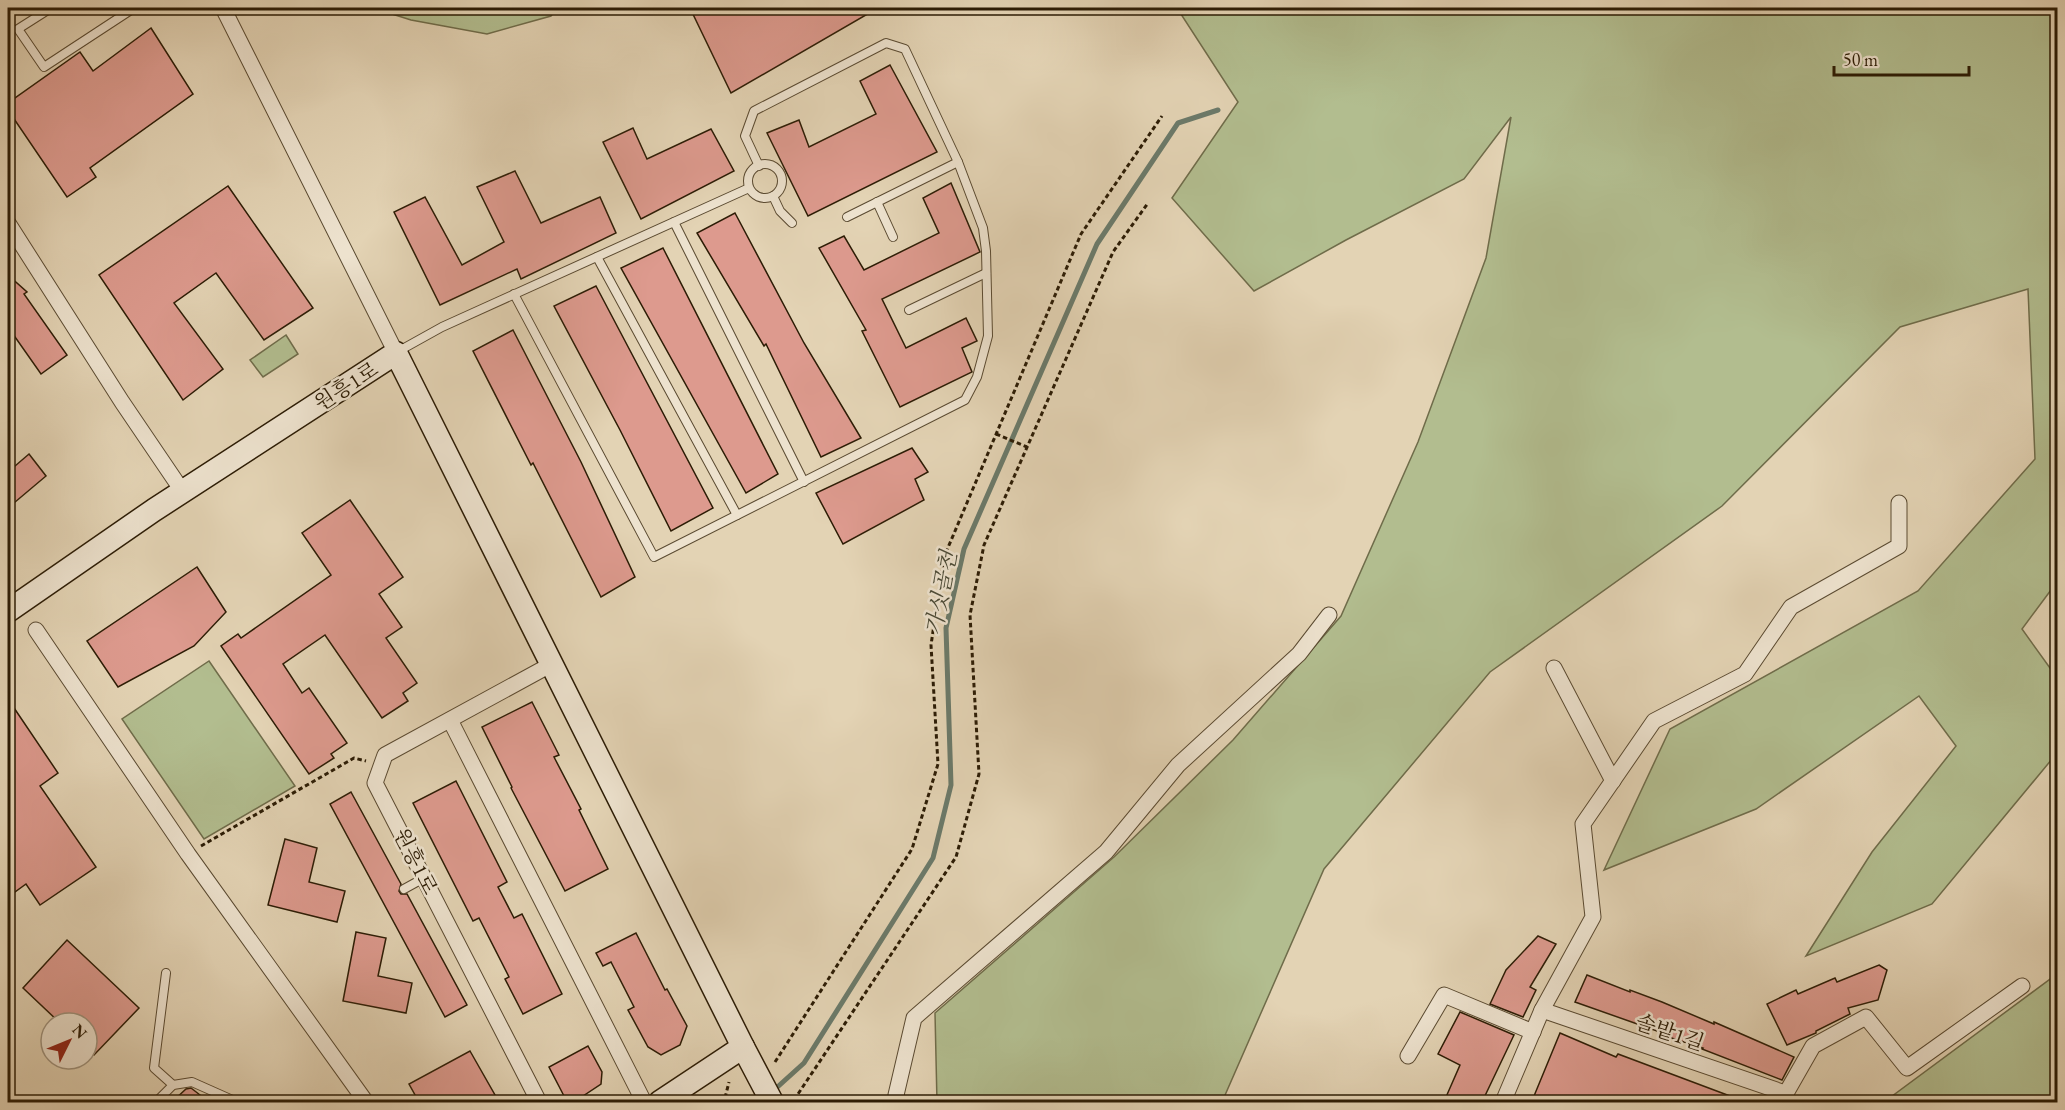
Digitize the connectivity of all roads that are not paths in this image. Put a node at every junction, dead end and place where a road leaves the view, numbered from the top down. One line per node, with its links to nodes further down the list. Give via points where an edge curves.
1 (51, 8): 2 (lane, via 18,29 44,68)
2 (134, 8)
3 (223, 8): 18 (street)
4 (958, 162): 5 (lane, via 905,50 886,43 754,111 745,136); 8 (lane); 15 (lane, via 983,228)
5 (759, 166): 6 (lane, via 750,172); 7 (lane, via 770,165 778,171 780,187)
6 (749, 188): 7 (lane, via 757,196); 10 (lane)
7 (773, 196): 12 (lane)
8 (877, 202): 9 (lane); 13 (lane)
9 (847, 217)
10 (674, 222): 14 (lane); 19 (lane)
11 (8, 223): 20 (street)
12 (792, 223)
13 (893, 237)
14 (597, 257): 16 (lane); 22 (lane)
15 (987, 273): 17 (lane); 19 (lane, via 988,336 977,377 965,400)
16 (514, 294): 18 (lane); 22 (lane, via 654,557)
17 (909, 310)
18 (396, 353): 20 (street, 원흥1로); 26 (street, 원흥1로)
19 (804, 482): 22 (lane)
20 (183, 492): 23 (street, 원흥1로)
21 (1899, 503): 29 (street, via 1899,546 1791,607 1745,674 1654,722)
22 (737, 515)
23 (8, 611)
24 (1329, 615): 47 (street, via 1299,654 1178,765 1106,852 914,1018 896,1095)
25 (36, 630): 43 (street, via 188,854)
26 (552, 664): 28 (street, 원흥1로); 36 (street, 원흥1로)
27 (1554, 668): 29 (street)
28 (450, 720): 30 (street, 원흥1로, via 385,755 375,783); 45 (street)
29 (1613, 781): 34 (street, via 1583,824 1593,917)
30 (424, 878): 31 (lane); 44 (street, 원흥1로)
31 (404, 889)
32 (166, 973): 38 (lane, via 154,1068)
33 (2022, 986): 39 (street, via 1907,1068 1866,1017 1813,1046)
34 (1542, 1010): 35 (street); 39 (street, 솔밭1길)
35 (1533, 1032): 37 (street, via 1444,995); 48 (street)
36 (743, 1047): 40 (street, 원흥1로, via 761,1080); 46 (street)
37 (1408, 1056)
38 (172, 1085): 41 (lane); 42 (lane, via 192,1082)
39 (1783, 1098)
40 (783, 1101)
41 (156, 1102)
42 (237, 1102)
43 (366, 1102)
44 (539, 1102)
45 (644, 1102)
46 (660, 1102)
47 (899, 1102)
48 (1503, 1102)

